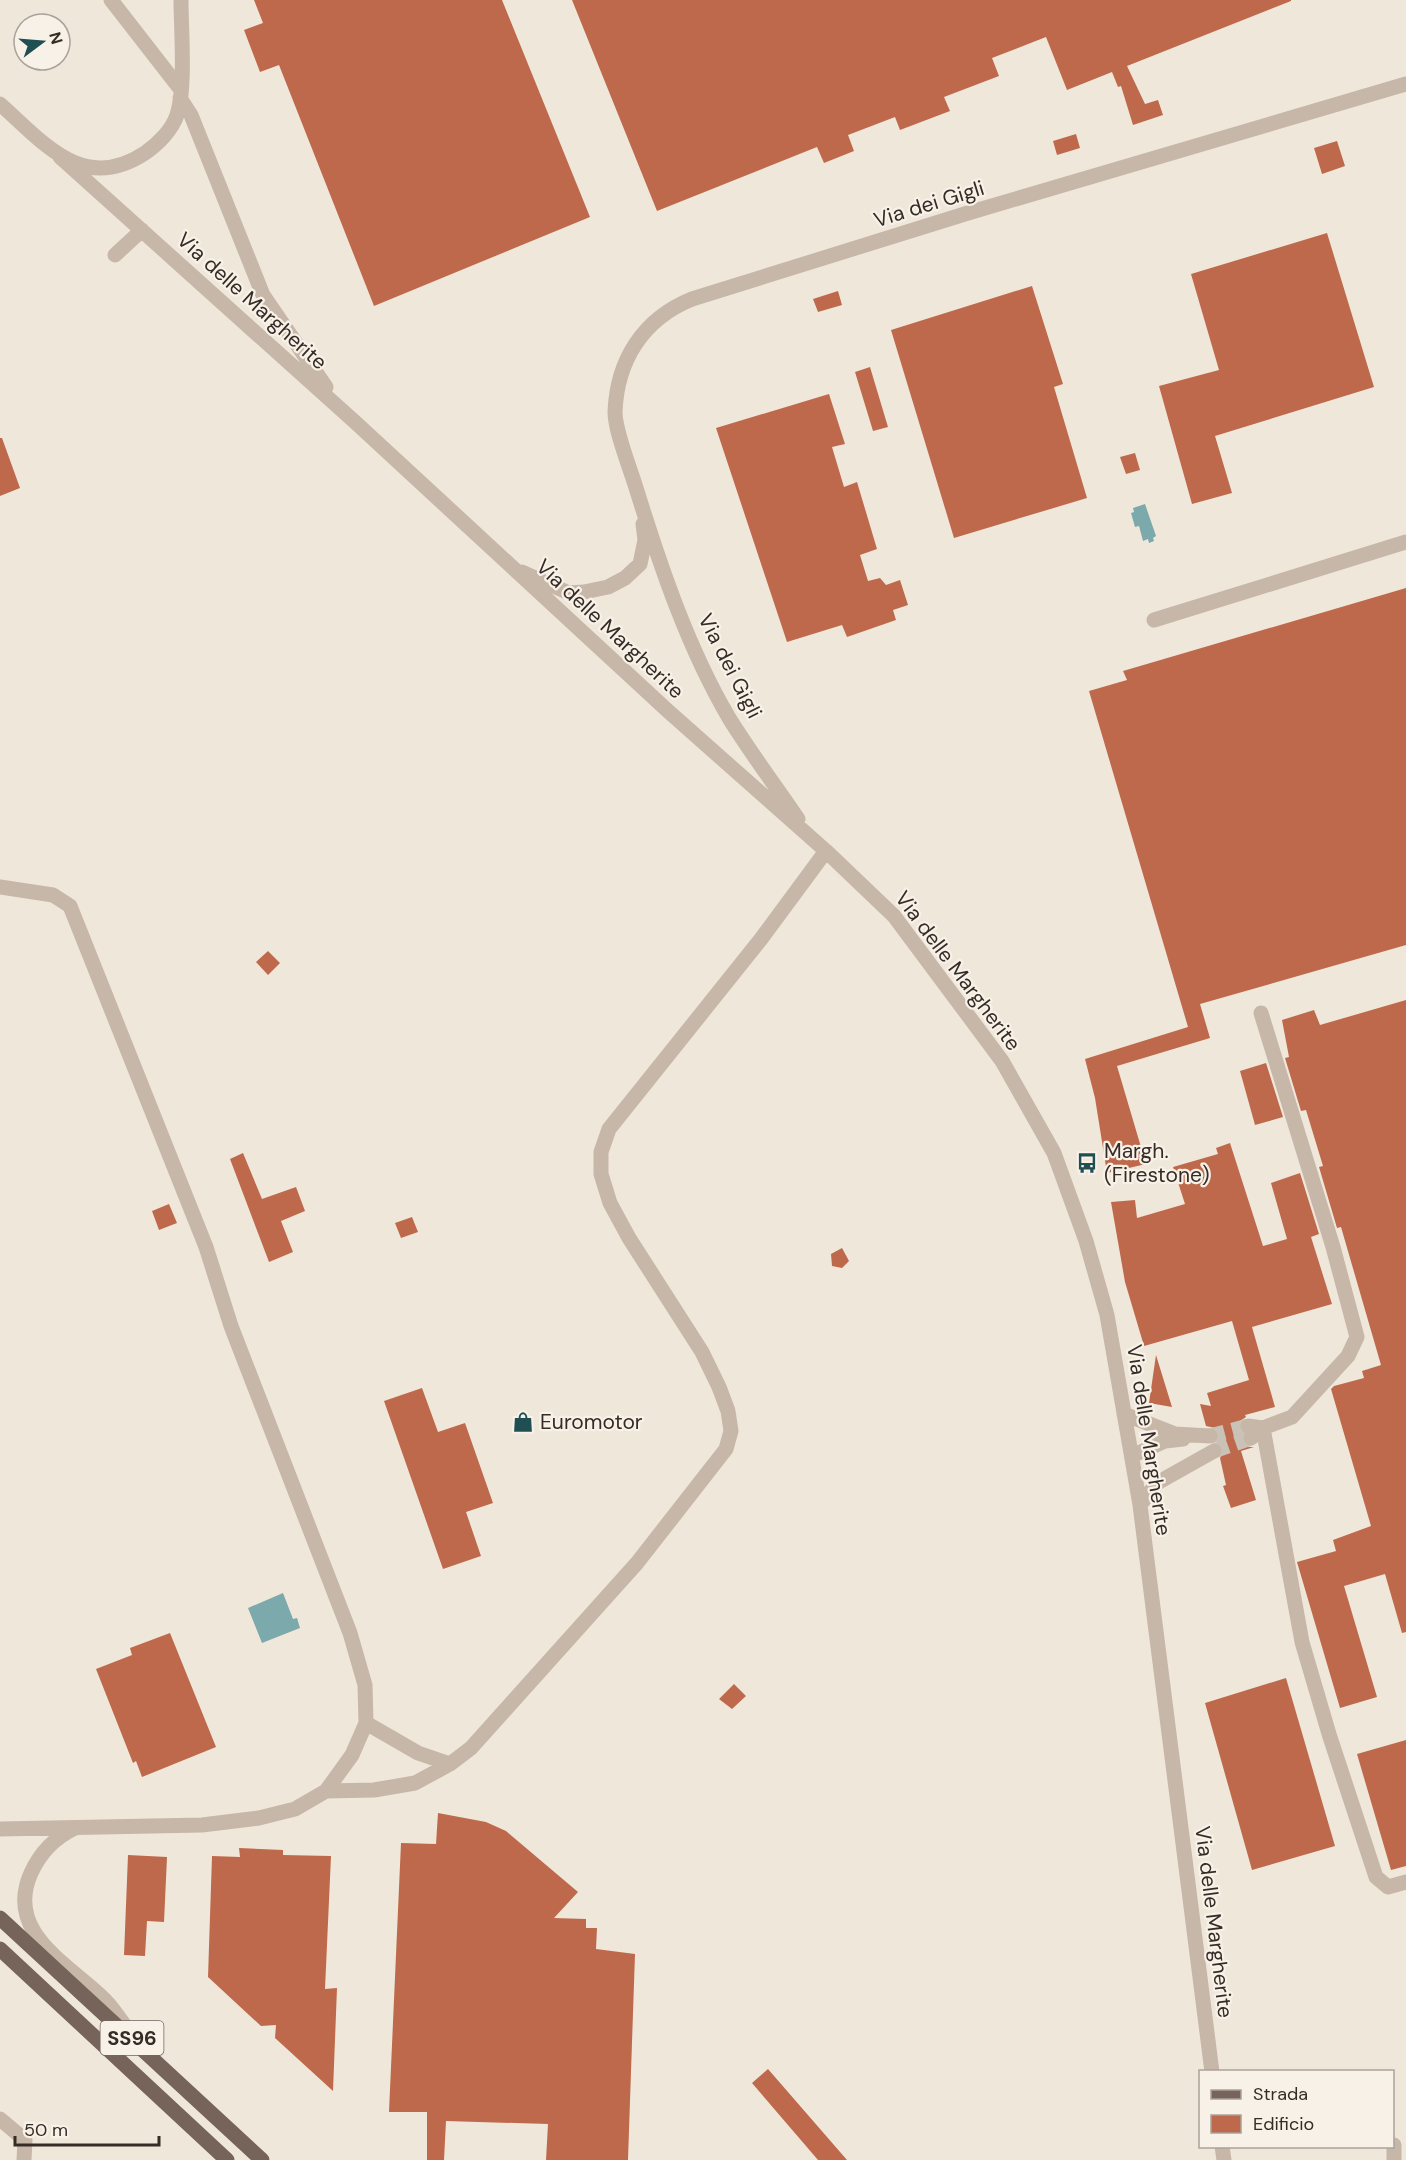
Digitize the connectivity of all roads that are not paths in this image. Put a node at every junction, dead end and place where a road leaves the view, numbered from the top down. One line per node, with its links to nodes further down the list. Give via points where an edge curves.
1 (111, 0): 4 (street, via 162,64)
2 (181, 0): 4 (street)
3 (1406, 84): 10 (street, Via dei Gigli, via 968,213 676,306 654,322 637,342 624,365 617,393 615,416)
4 (180, 94): 6 (street, Via delle Margherite, via 177,116 158,144 137,158 114,168 86,167); 9 (street, via 263,295 318,377)
5 (0, 104): 6 (street, Via delle Margherite)
6 (60, 157): 7 (street, Via delle Margherite)
7 (142, 230): 8 (street); 9 (street, Via delle Margherite)
8 (115, 255)
9 (354, 422): 12 (street, Via delle Margherite)
10 (640, 500): 12 (street, Via dei Gigli, via 645,540 640,564 625,578 608,587 569,593); 14 (street, Via dei Gigli, via 705,672 730,719)
11 (1406, 542): 13 (street)
12 (514, 569): 14 (street, Via delle Margherite)
13 (1154, 620)
14 (810, 837): 15 (street, Via delle Margherite)
15 (826, 851): 18 (street, Via delle Margherite, via 894,916 1002,1061 1054,1154 1086,1241 1107,1315); 23 (street, via 609,1129 602,1152 602,1174 610,1203 702,1352 719,1387 731,1431 726,1449 637,1563 471,1748)
16 (0, 887): 22 (street, via 53,895 70,906 206,1247 231,1326 350,1633 365,1685)
17 (1261, 1013): 27 (street, via 1334,1247 1357,1337 1348,1356 1292,1417 1254,1430 1302,1642 1376,1877 1388,1887)
18 (1124, 1414): 19 (street); 20 (street, Via delle Margherite)
19 (1212, 1444): 20 (street, via 1165,1441); 21 (street, via 1157,1483)
20 (1131, 1456): 21 (street, Via delle Margherite)
21 (1140, 1505): 31 (street, Via delle Margherite)
22 (366, 1723): 23 (street, via 418,1752); 24 (street, via 352,1755)
23 (450, 1764): 24 (street, via 414,1783 374,1790)
24 (326, 1791): 25 (street, via 295,1809 260,1818 202,1825)
25 (78, 1827): 26 (street); 30 (street, via 53,1842 36,1862 24,1900 27,1917 32,1932 46,1948 106,2001)
26 (0, 1828)
27 (1406, 1882)
28 (0, 1918): 30 (main road, SS96)
29 (1, 1952): 34 (main road, SS96)
30 (138, 2043): 35 (main road, SS96)
31 (1212, 2070)
32 (0, 2119): 33 (street, via 25,2140)
33 (24, 2160)
34 (227, 2160)
35 (262, 2160)

